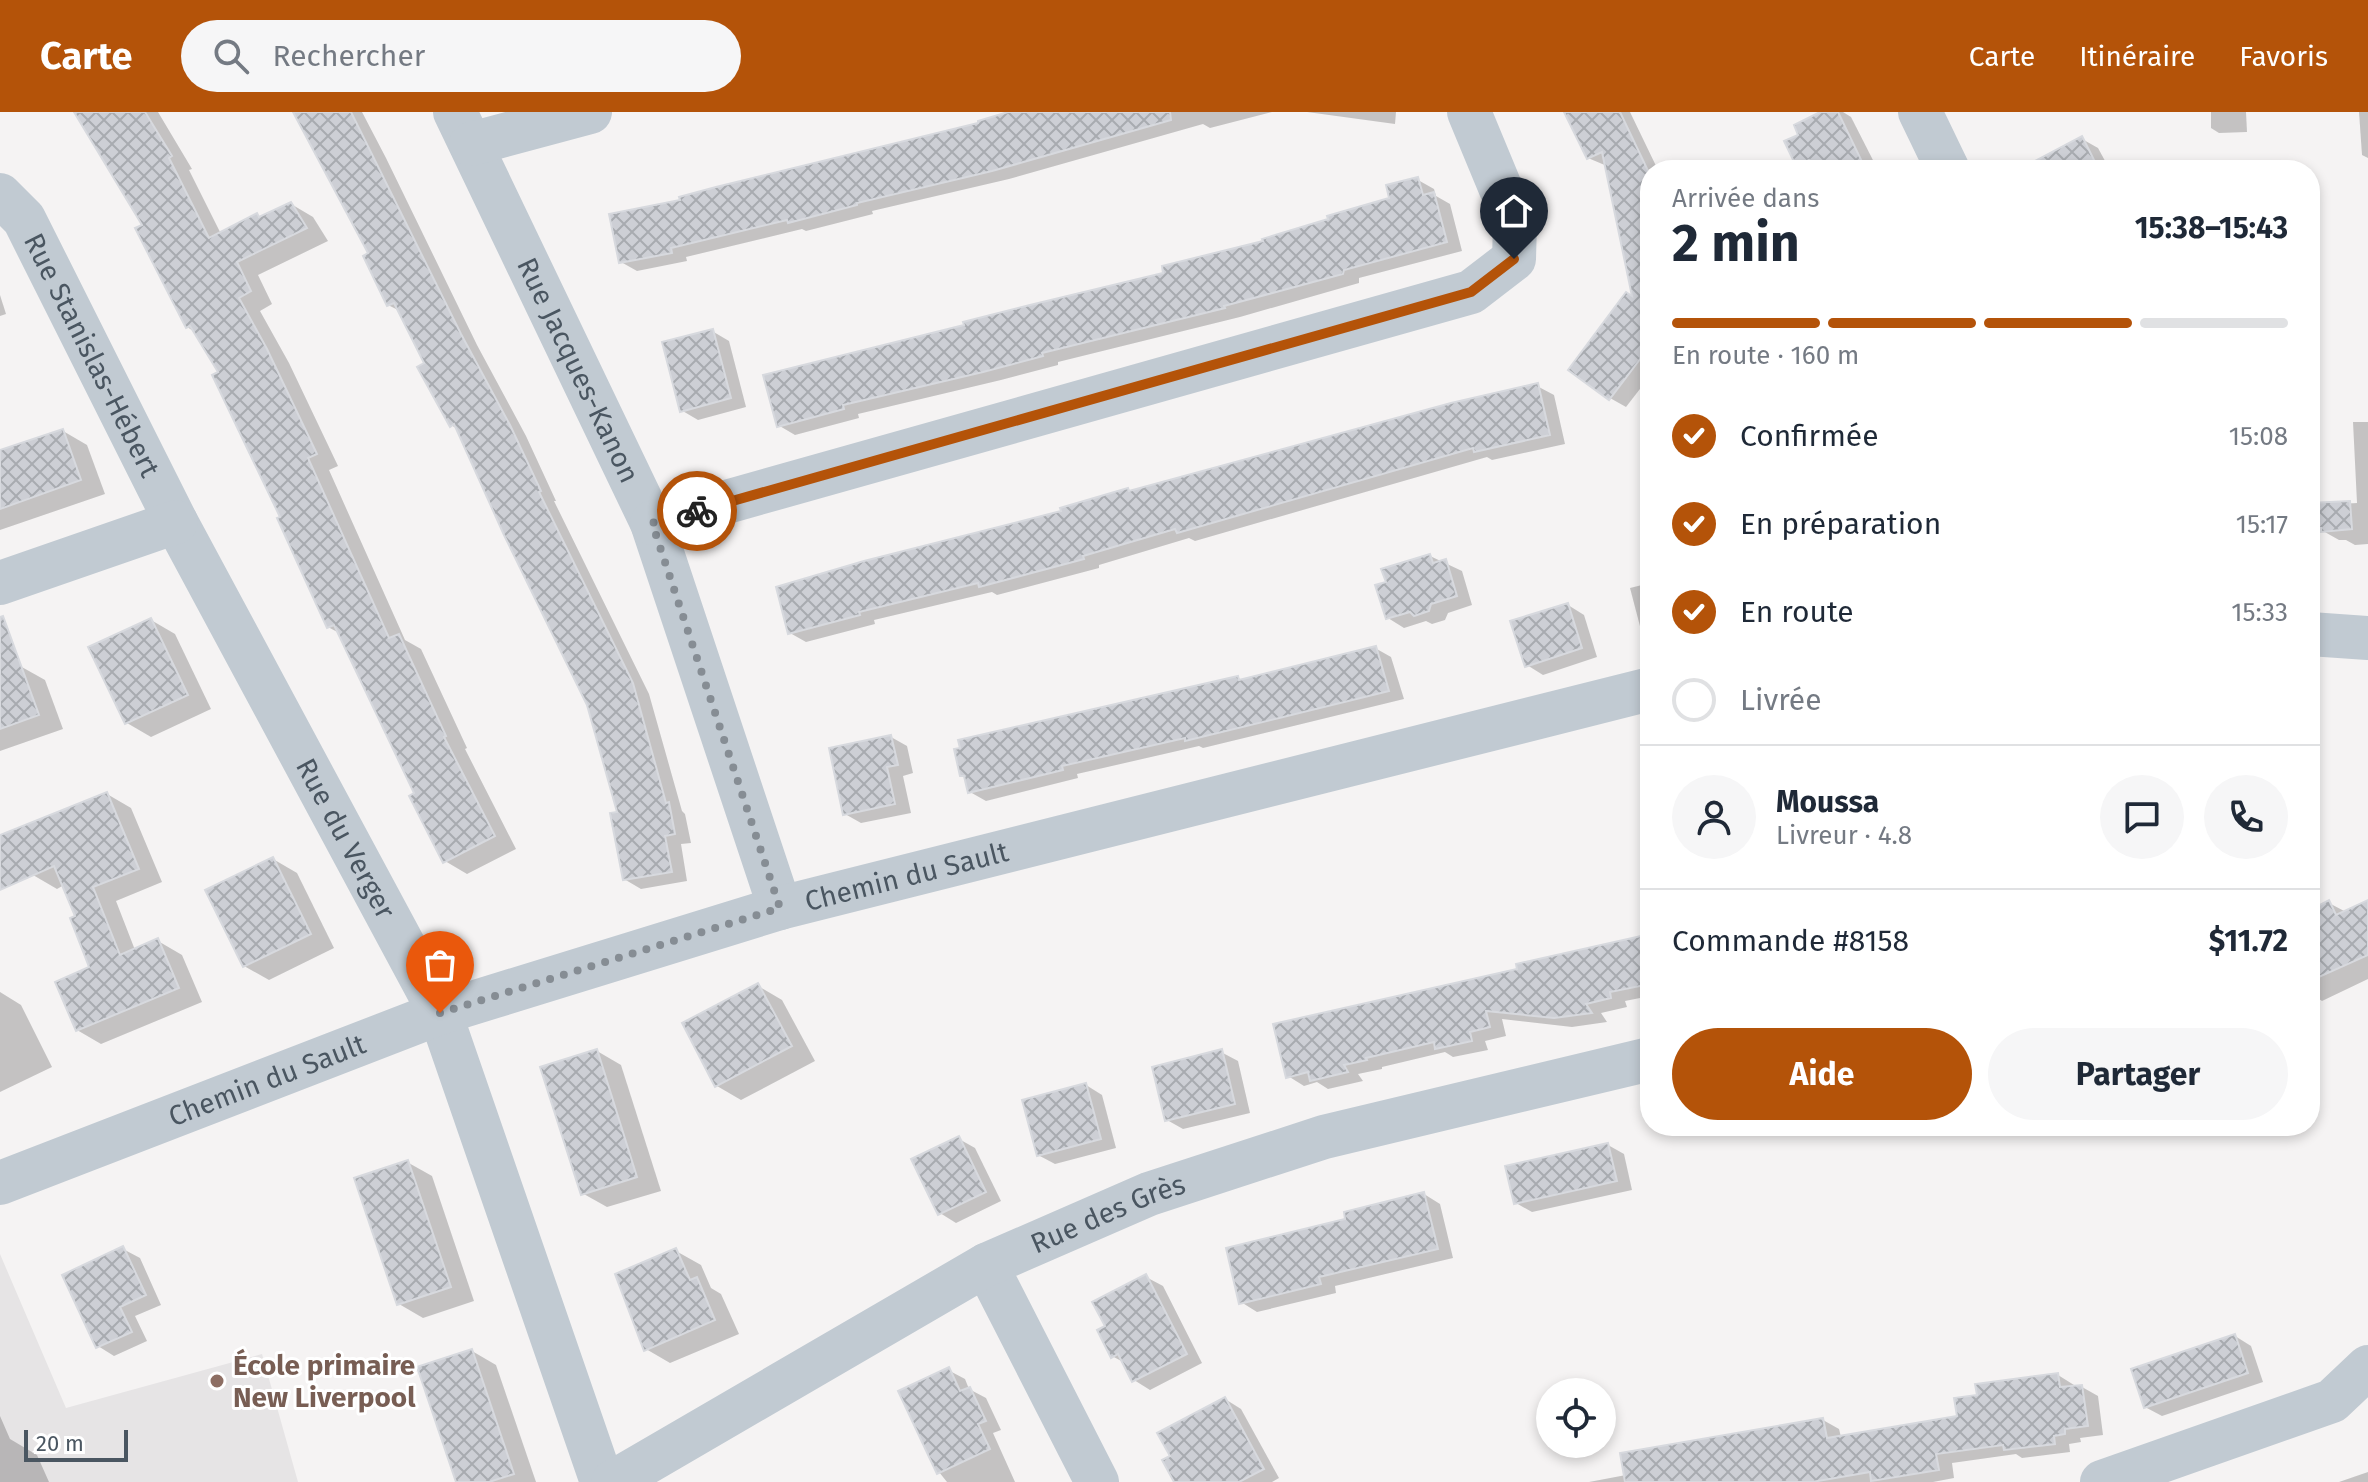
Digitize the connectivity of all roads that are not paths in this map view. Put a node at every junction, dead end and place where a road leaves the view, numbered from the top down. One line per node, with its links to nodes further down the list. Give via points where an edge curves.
1 (590, 112): 4 (street)
2 (1469, 112): 8 (street, via 1515,223 1514,259 1471,292)
3 (1920, 112): 5 (street)
4 (463, 128): 8 (street, Rue Jacques-Kanon)
5 (1943, 160)
6 (0, 195): 7 (street, Rue Stanislas-Hébert, via 24,219)
7 (176, 522): 9 (street); 14 (street, Rue du Verger)
8 (652, 523): 13 (street, Rue Jacques-Kanon)
9 (0, 583)
10 (2320, 635): 11 (street)
11 (2368, 638)
12 (1640, 692): 13 (street, Chemin du Sault)
13 (780, 908): 14 (street, Chemin du Sault)
14 (440, 1013): 16 (street, Chemin du Sault); 19 (street, Rue du Verger)
15 (1640, 1061): 17 (street, Rue des Grès, via 1324,1137 1149,1194)
16 (0, 1183)
17 (986, 1265): 20 (street, Rue des Grès); 21 (street)
18 (2368, 1367): 22 (street, via 2332,1401)
19 (602, 1482)
20 (613, 1482)
21 (1097, 1482)
22 (2102, 1482)

